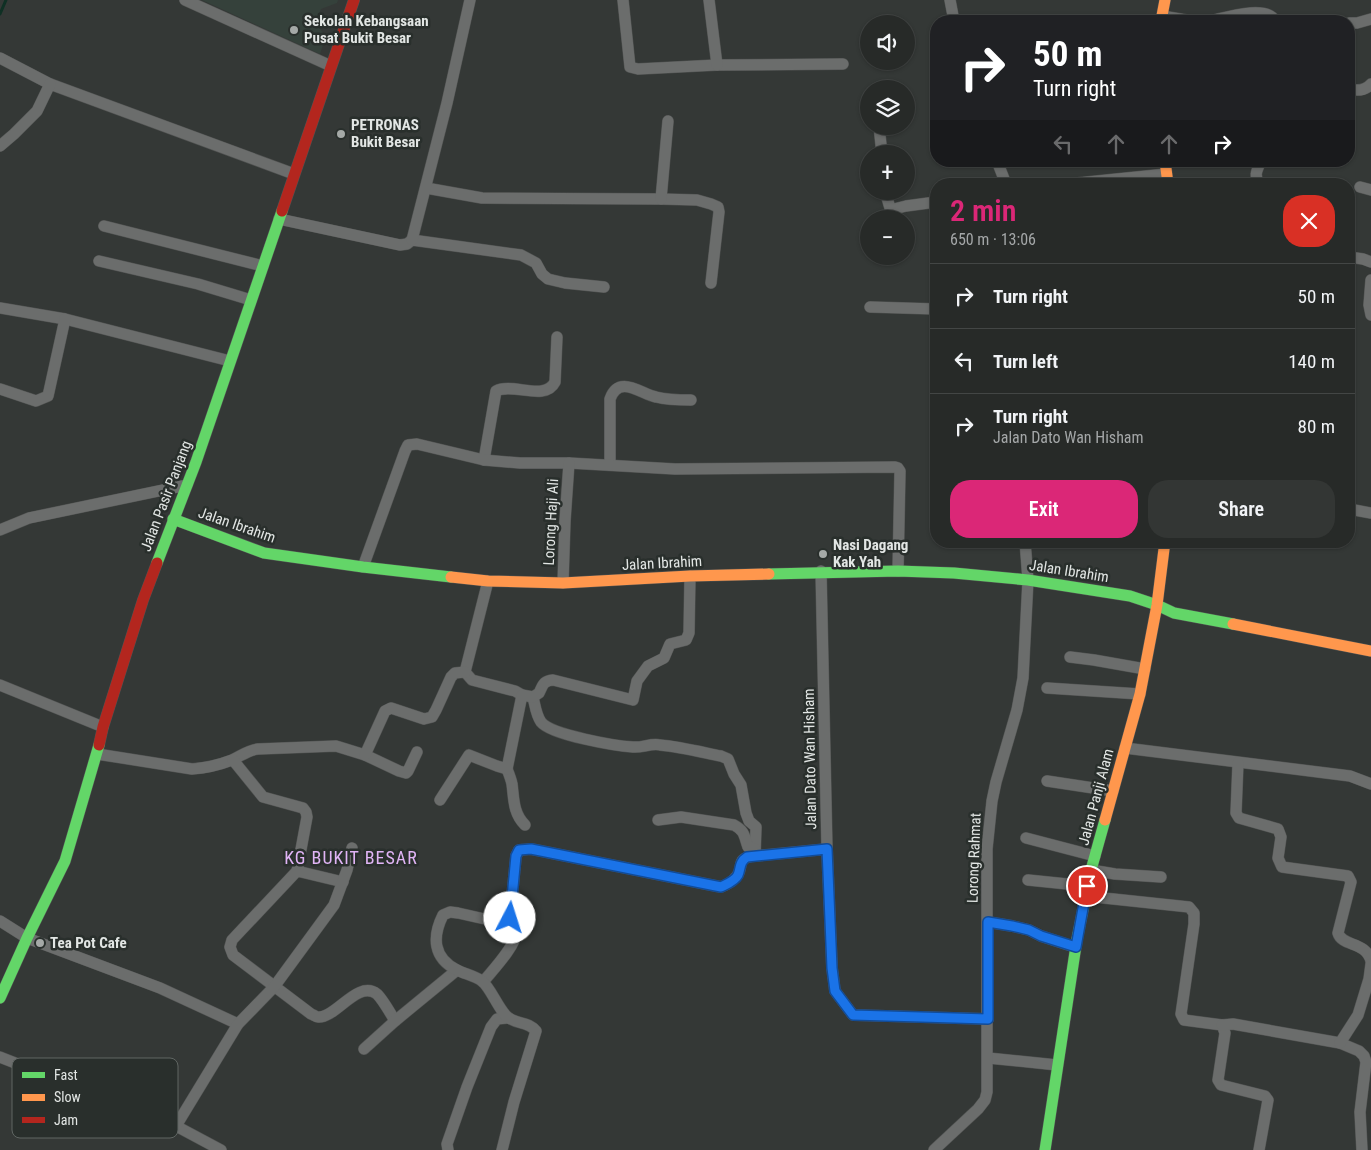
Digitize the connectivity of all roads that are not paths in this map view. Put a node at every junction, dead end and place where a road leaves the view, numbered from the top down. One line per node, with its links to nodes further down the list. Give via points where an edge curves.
1 (185, 0): 17 (street)
2 (354, 0): 17 (main road, Jalan Pasir Panjang)
3 (470, 0): 24 (street)
4 (623, 0): 16 (street, via 630,67)
5 (710, 0): 16 (street)
6 (950, 0): 8 (street)
7 (1165, 0): 9 (main road)
8 (953, 15)
9 (1162, 15)
10 (1238, 15): 11 (street)
11 (1270, 15)
12 (1371, 19): 13 (street)
13 (1355, 23)
14 (0, 58): 18 (street)
15 (843, 64): 16 (street)
16 (717, 65)
17 (331, 66): 23 (main road, Jalan Pasir Panjang)
18 (50, 84): 22 (street, via 36,111); 23 (street)
19 (1371, 84): 20 (street)
20 (1355, 90)
21 (668, 121): 25 (street)
22 (0, 146)
23 (294, 174): 28 (main road, Jalan Pasir Panjang)
24 (426, 188): 25 (street, via 482,198); 30 (street)
25 (660, 199): 36 (street, via 698,200 718,207)
26 (888, 200): 27 (street, via 890,208 894,209)
27 (930, 203)
28 (279, 219): 30 (street, via 400,245); 34 (main road, Jalan Pasir Panjang)
29 (104, 226): 34 (street)
30 (412, 240): 37 (street, via 521,255 536,263 548,279)
31 (1355, 258): 33 (street)
32 (99, 261): 38 (street)
33 (1371, 262)
34 (263, 266): 38 (main road, Jalan Pasir Panjang)
35 (1371, 280): 42 (street)
36 (711, 283)
37 (604, 287)
38 (251, 300): 45 (main road, Jalan Pasir Panjang)
39 (870, 307): 41 (street)
40 (0, 308): 43 (street)
41 (930, 309)
42 (1371, 316)
43 (65, 319): 45 (street); 46 (street, via 48,396 36,401)
44 (557, 337): 48 (street, via 555,382 550,389 506,388 496,391)
45 (230, 361): 51 (main road, Jalan Pasir Panjang)
46 (0, 389)
47 (691, 400): 50 (street, via 665,400 634,388 619,387 610,399)
48 (484, 460): 49 (street); 58 (street, via 417,444 408,445)
49 (569, 463): 50 (street); 64 (street, Lorong Haji Ali)
50 (610, 465): 60 (street, via 675,469 895,466 900,471)
51 (187, 485): 54 (main road, Jalan Pasir Panjang); 55 (street, via 28,518)
52 (1355, 510): 53 (street)
53 (1371, 513)
54 (173, 519): 58 (main road, Jalan Ibrahim, via 264,552); 74 (main road, Jalan Pasir Panjang)
55 (0, 530)
56 (1026, 548): 62 (street, Lorong Rahmat)
57 (1164, 548): 65 (main road, Jalan Panji Alam)
58 (363, 567): 63 (main road, Jalan Ibrahim)
59 (821, 571): 60 (main road, Jalan Ibrahim); 61 (main road, Jalan Ibrahim); 90 (street, Jalan Dato Wan Hisham)
60 (898, 571): 62 (main road, Jalan Ibrahim)
61 (690, 576): 64 (main road, Jalan Ibrahim); 73 (street, via 688,637 670,644 664,658 648,666 638,681 633,700 553,680 543,684 539,693)
62 (1028, 580): 65 (main road, Jalan Ibrahim, via 1130,596); 101 (street, Lorong Rahmat, via 1023,678 989,822)
63 (488, 581): 64 (main road, Jalan Ibrahim); 69 (street)
64 (563, 583)
65 (1157, 605): 66 (main road, Jalan Ibrahim, via 1174,614); 68 (main road, Jalan Panji Alam)
66 (1371, 651)
67 (1070, 657): 68 (street)
68 (1145, 669): 72 (main road, Jalan Panji Alam)
69 (465, 672): 73 (street, via 472,680); 78 (street, via 451,677 432,717 424,719 391,708 385,711)
70 (0, 685): 74 (street)
71 (1047, 688): 72 (street)
72 (1140, 694): 75 (main road, Jalan Panji Alam)
73 (527, 696): 81 (street); 91 (street, via 542,723 568,735 635,748 658,744 728,759 741,785 746,814 756,827)
74 (103, 727): 77 (main road, Jalan Pasir Panjang)
75 (1125, 748): 80 (street); 84 (main road, Jalan Panji Alam)
76 (418, 752): 78 (street, via 406,773)
77 (97, 754): 79 (street, via 192,769); 102 (main road, Jalan Pasir Panjang, via 66,861)
78 (365, 755): 79 (street, via 326,745 254,749)
79 (233, 760): 94 (street, via 263,797 303,808 306,812)
80 (1238, 763): 83 (street, via 1350,776); 104 (street, via 1236,813 1239,818 1278,829 1278,858 1282,867 1348,876 1351,882 1338,933 1340,938 1365,950)
81 (507, 769): 85 (street, via 470,755); 87 (street, via 514,805)
82 (1047, 781): 84 (street)
83 (1371, 784)
84 (1113, 791): 92 (main road, Jalan Panji Alam)
85 (440, 800)
86 (658, 820): 91 (street, via 681,817 734,825 744,832 748,847)
87 (525, 825)
88 (1026, 838): 92 (street)
89 (352, 848): 97 (street)
90 (827, 849): 91 (street); 110 (street, Jalan Dato Wan Hisham, via 835,991 853,1015)
91 (755, 853): 99 (street, via 743,859 739,874 721,887 531,849 519,850)
92 (1095, 856): 93 (main road, Jalan Panji Alam)
93 (1091, 870): 95 (street); 98 (main road, Jalan Panji Alam)
94 (297, 871): 97 (street); 107 (street, via 232,940 230,947 233,955)
95 (1161, 877)
96 (1028, 880): 98 (street)
97 (343, 882): 107 (street, via 334,906)
98 (1086, 891): 103 (main road, Jalan Panji Alam); 113 (street, via 1189,907 1194,913 1194,924 1181,1014 1184,1020)
99 (510, 918): 105 (street, via 506,922 498,922 458,913 443,915 436,932 438,951 447,964); 106 (street, via 516,933 515,940)
100 (0, 922): 102 (street)
101 (988, 922): 103 (street, via 1029,930); 110 (street, Lorong Rahmat)
102 (27, 938): 108 (main road, Jalan Pasir Panjang); 112 (street, via 160,988)
103 (1076, 947): 119 (main road, Jalan Panji Alam)
104 (1371, 962): 114 (street, via 1358,1015)
105 (457, 970): 106 (street); 111 (street)
106 (483, 982): 109 (street)
107 (274, 987): 111 (street, via 317,1017 325,1016 361,992 369,991 377,994); 112 (street)
108 (0, 998)
109 (508, 1018): 123 (street, via 497,1019 491,1027 447,1144); 124 (street, via 536,1031)
110 (988, 1019): 117 (street, Lorong Rahmat)
111 (395, 1021): 115 (street)
112 (238, 1024): 120 (street)
113 (1222, 1025): 114 (street, via 1233,1024); 127 (street, via 1225,1033 1218,1080 1221,1085 1265,1096 1268,1100)
114 (1340, 1043): 128 (street, via 1359,1051 1366,1062 1360,1112)
115 (364, 1049)
116 (0, 1057): 118 (street)
117 (988, 1058): 119 (street); 125 (street, Lorong Rahmat, via 985,1100)
118 (12, 1062)
119 (1058, 1065): 126 (main road, Jalan Panji Alam)
120 (178, 1123)
121 (178, 1127): 122 (street)
122 (221, 1150)
123 (448, 1150)
124 (502, 1150)
125 (934, 1150)
126 (1045, 1150)
127 (1259, 1150)
128 (1362, 1150)

